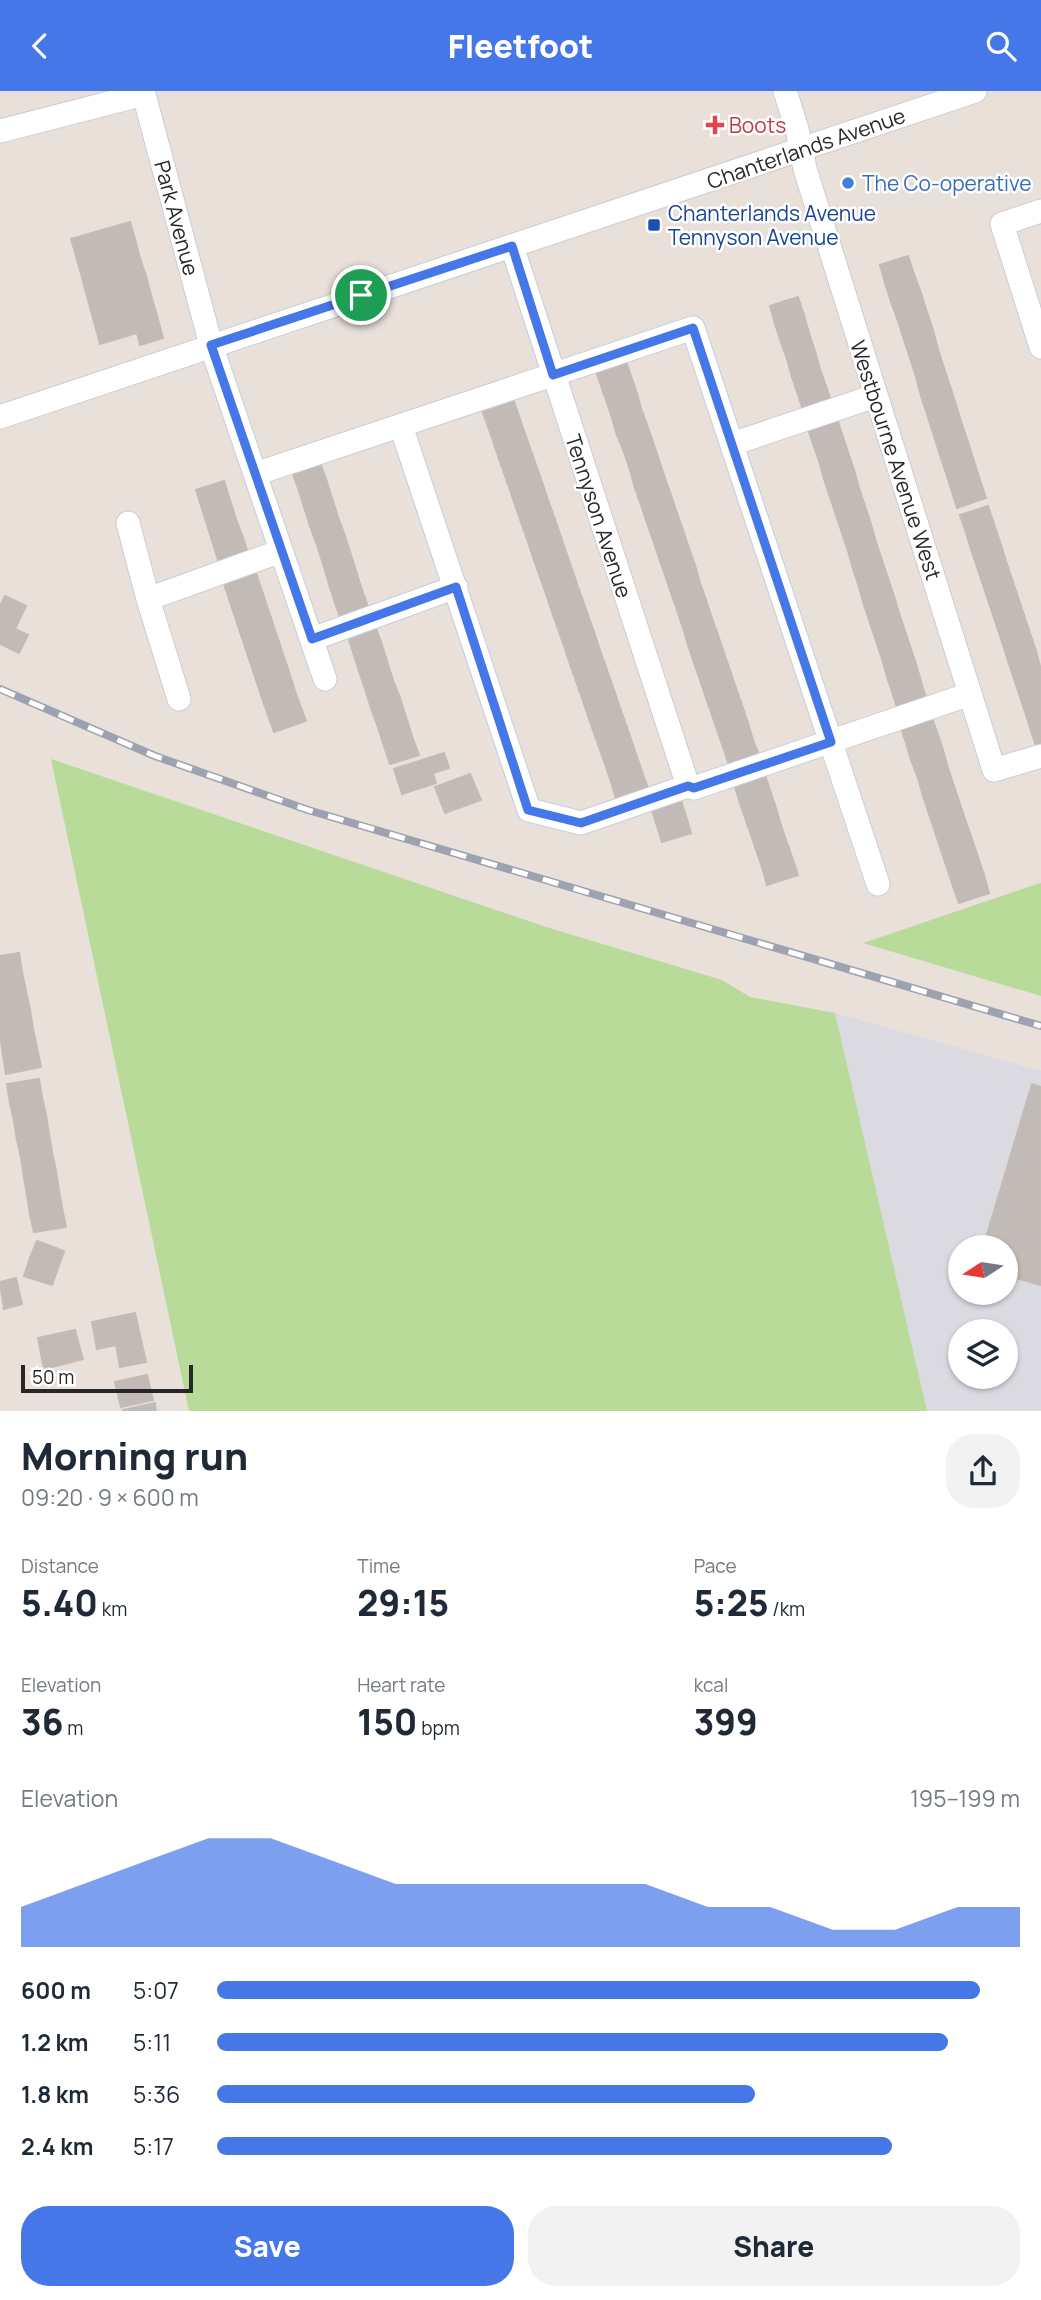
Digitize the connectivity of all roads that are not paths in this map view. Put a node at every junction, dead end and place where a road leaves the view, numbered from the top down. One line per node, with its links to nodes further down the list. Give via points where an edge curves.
1 (785, 91): 5 (street, Westbourne Avenue West)
2 (975, 91): 5 (street, Chanterlands Avenue)
3 (144, 92): 4 (street); 8 (street, Park Avenue)
4 (0, 131)
5 (802, 149): 7 (street, Chanterlands Avenue); 11 (street, Westbourne Avenue West)
6 (1041, 211): 9 (street, via 1002,224)
7 (512, 246): 8 (street, Chanterlands Avenue); 10 (street, Tennyson Avenue)
8 (211, 345): 12 (street, Chanterlands Avenue); 15 (street, Park Avenue)
9 (1041, 347)
10 (553, 375): 13 (street); 14 (street, via 693,328); 26 (street, Tennyson Avenue)
11 (875, 396): 14 (street); 22 (street, Westbourne Avenue West)
12 (0, 417)
13 (401, 426): 15 (street); 18 (street)
14 (732, 444): 24 (street)
15 (255, 474): 17 (street, Park Avenue)
16 (128, 523): 19 (street)
17 (281, 551): 19 (street); 20 (street, Park Avenue)
18 (456, 587): 20 (street); 26 (street, via 528,810 581,823)
19 (148, 599): 23 (street)
20 (312, 639): 21 (street, Park Avenue)
21 (325, 680)
22 (970, 694): 24 (street); 25 (street, Westbourne Avenue West, via 994,770)
23 (178, 699)
24 (831, 742): 26 (street, via 694,788); 27 (street)
25 (1041, 756)
26 (688, 786)
27 (878, 884)

